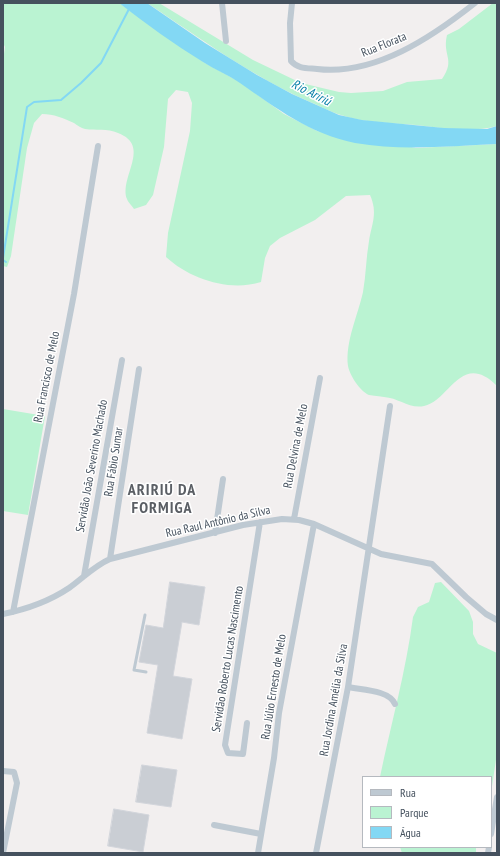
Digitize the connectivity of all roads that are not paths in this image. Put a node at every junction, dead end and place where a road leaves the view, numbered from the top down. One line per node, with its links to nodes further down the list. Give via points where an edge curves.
1 (222, 3): 4 (street)
2 (292, 3): 3 (street, Rua Florata, via 291,61 298,67 323,70 356,68 402,50 426,39)
3 (475, 3)
4 (226, 41)
5 (98, 146): 18 (street, Rua Francisco de Melo, via 73,301)
6 (122, 360): 17 (street, Servidão João Severino Machado)
7 (140, 369): 16 (street, Rua Fábio Sumar)
8 (320, 378): 11 (street, Rua Delvina de Melo)
9 (390, 406): 15 (street, Rua Jordina Amélia da Silva)
10 (224, 479): 14 (street)
11 (294, 519): 12 (street, Rua Raul Antônio da Silva); 13 (street, Rua Raul Antônio da Silva)
12 (260, 522): 14 (street, Rua Raul Antônio da Silva); 25 (street, Servidão Roberto Lucas Nascimento, via 226,745 228,752 243,754)
13 (314, 524): 15 (street, Rua Raul Antônio da Silva); 30 (street, Rua Júlio Ernesto de Melo, via 281,697)
14 (215, 533): 16 (street, Rua Raul Antônio da Silva)
15 (369, 549): 21 (street, Rua Raul Antônio da Silva, via 390,557 432,564 466,597); 23 (street, Rua Jordina Amélia da Silva)
16 (110, 559): 17 (street, Rua Raul Antônio da Silva)
17 (84, 576): 18 (street, Rua Raul Antônio da Silva, via 47,602)
18 (13, 612): 19 (street, Rua Raul Antônio da Silva)
19 (3, 614)
20 (145, 615): 22 (lane, via 134,670)
21 (497, 620)
22 (146, 672)
23 (348, 687): 24 (street, via 387,695); 33 (street, Rua Jordina Amélia da Silva)
24 (396, 704)
25 (247, 723)
26 (3, 771): 31 (street, via 14,772 17,783)
27 (497, 798): 29 (street)
28 (214, 825): 30 (street)
29 (492, 828)
30 (261, 834): 32 (street, Rua Júlio Ernesto de Melo)
31 (3, 853)
32 (258, 853)
33 (316, 853)

